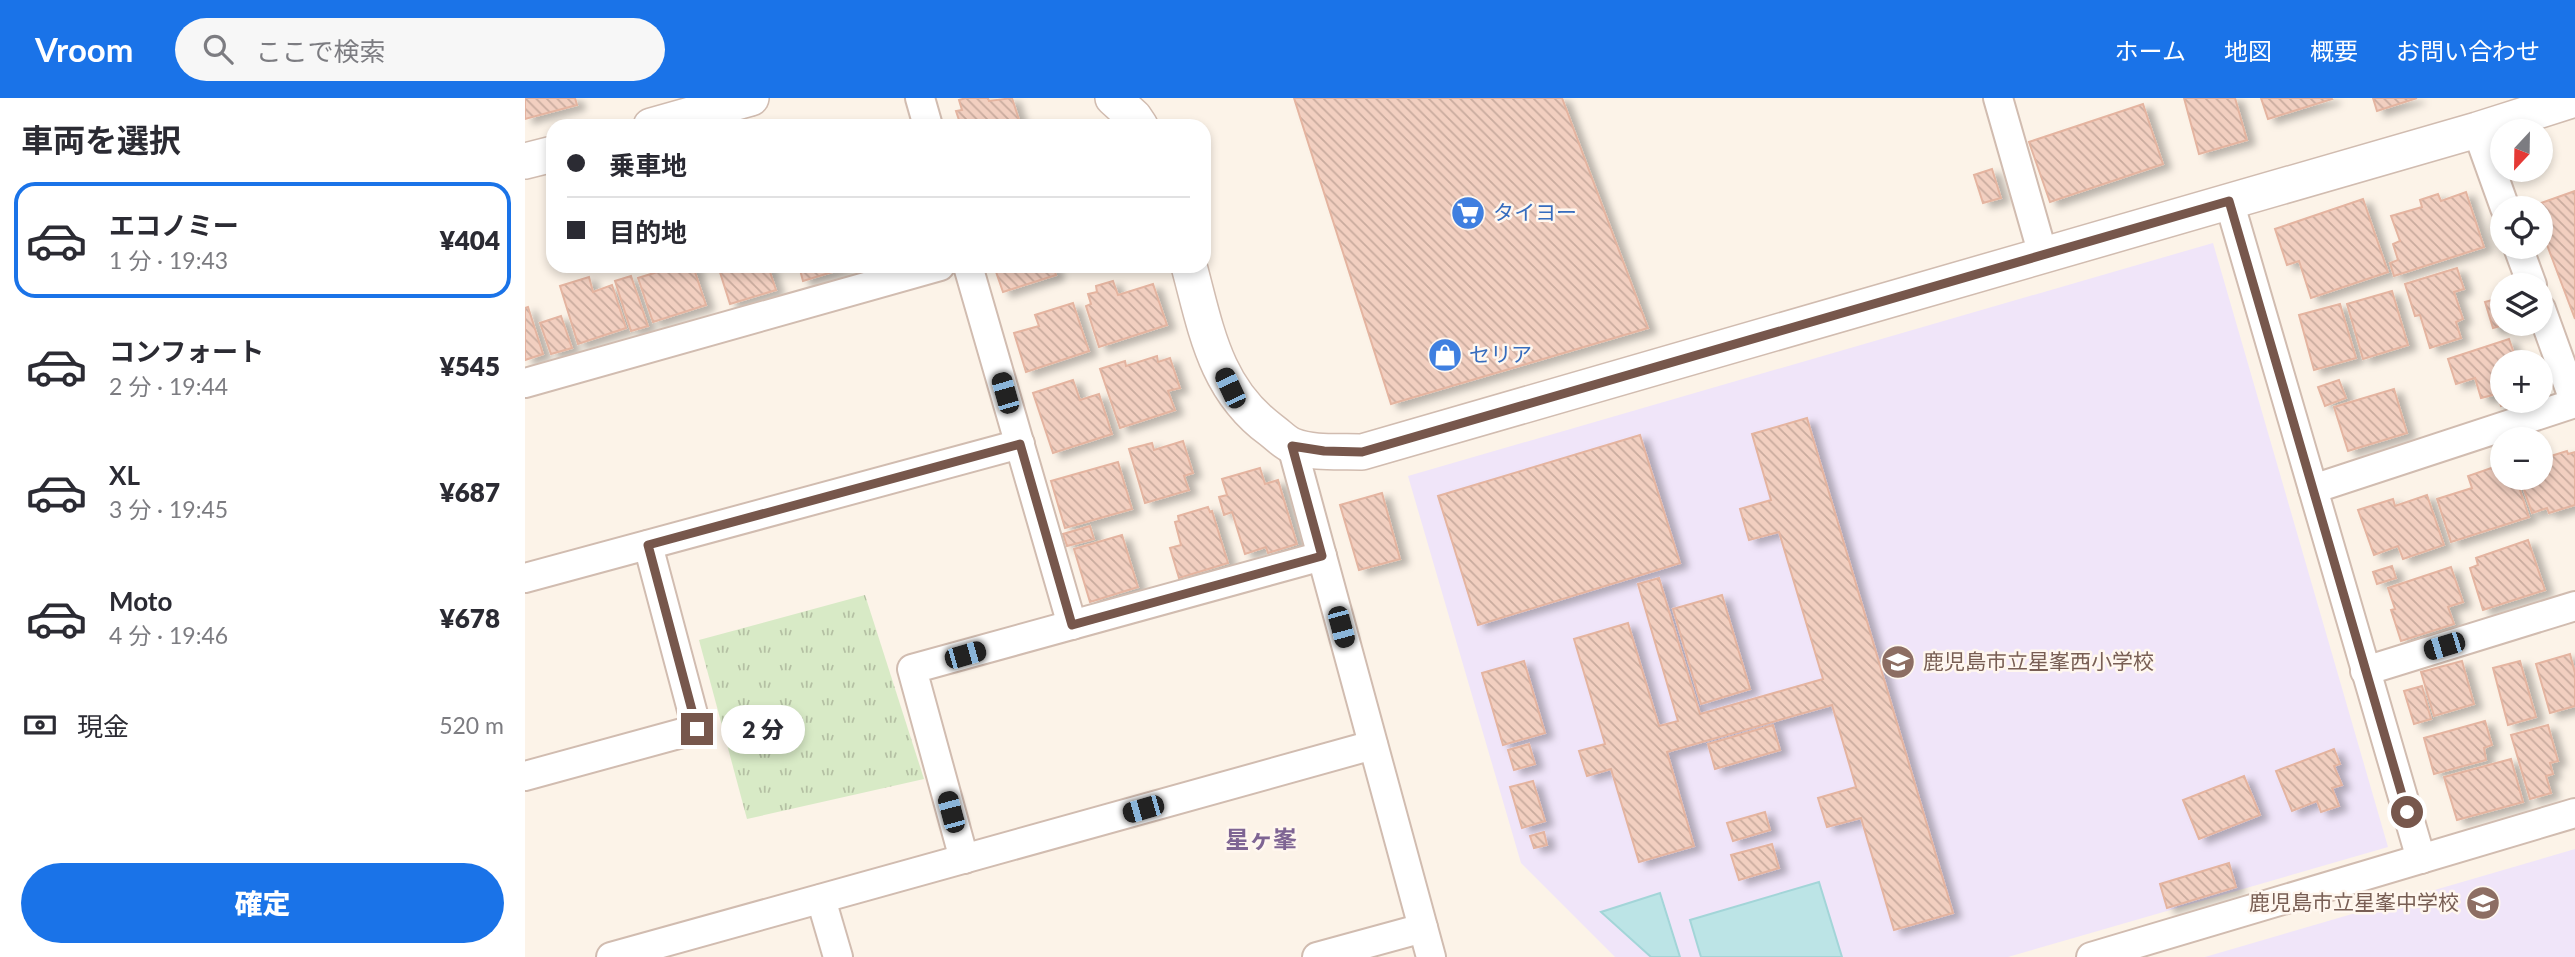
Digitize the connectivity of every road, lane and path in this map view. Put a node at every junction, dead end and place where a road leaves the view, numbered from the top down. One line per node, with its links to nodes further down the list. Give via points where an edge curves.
1 (751, 98): 6 (street)
2 (920, 98): 7 (street)
3 (1113, 98): 8 (street)
4 (1998, 98): 14 (street)
5 (2575, 99): 9 (street)
6 (676, 119)
7 (926, 119)
8 (1133, 119)
9 (2477, 130): 12 (street); 13 (street)
10 (546, 155): 11 (street)
11 (525, 161)
12 (2501, 196)
13 (2229, 201): 14 (street); 23 (street)
14 (2043, 254): 22 (street, via 1362,452)
15 (915, 273): 19 (street)
16 (970, 273): 21 (street)
17 (1191, 273): 22 (street, via 1212,350 1230,388 1258,421)
18 (2551, 336): 20 (street)
19 (525, 383)
20 (2575, 403): 23 (street)
21 (1020, 444): 24 (street); 28 (street)
22 (1292, 446): 25 (street)
23 (2313, 489): 29 (street)
24 (648, 545): 26 (street); 31 (street, via 697,729)
25 (1322, 556): 28 (street); 30 (street)
26 (525, 578)
27 (2575, 606): 29 (street)
28 (1072, 625): 33 (street, via 912,669)
29 (2365, 671): 34 (street)
30 (1374, 745): 33 (street); 36 (street)
31 (525, 776)
32 (2575, 813): 34 (street)
33 (964, 859): 35 (street)
34 (2421, 859): 41 (street)
35 (821, 899): 37 (street); 38 (street)
36 (1423, 928): 39 (street); 40 (street)
37 (611, 957)
38 (838, 957)
39 (1317, 957)
40 (1431, 957)
41 (2091, 957)

